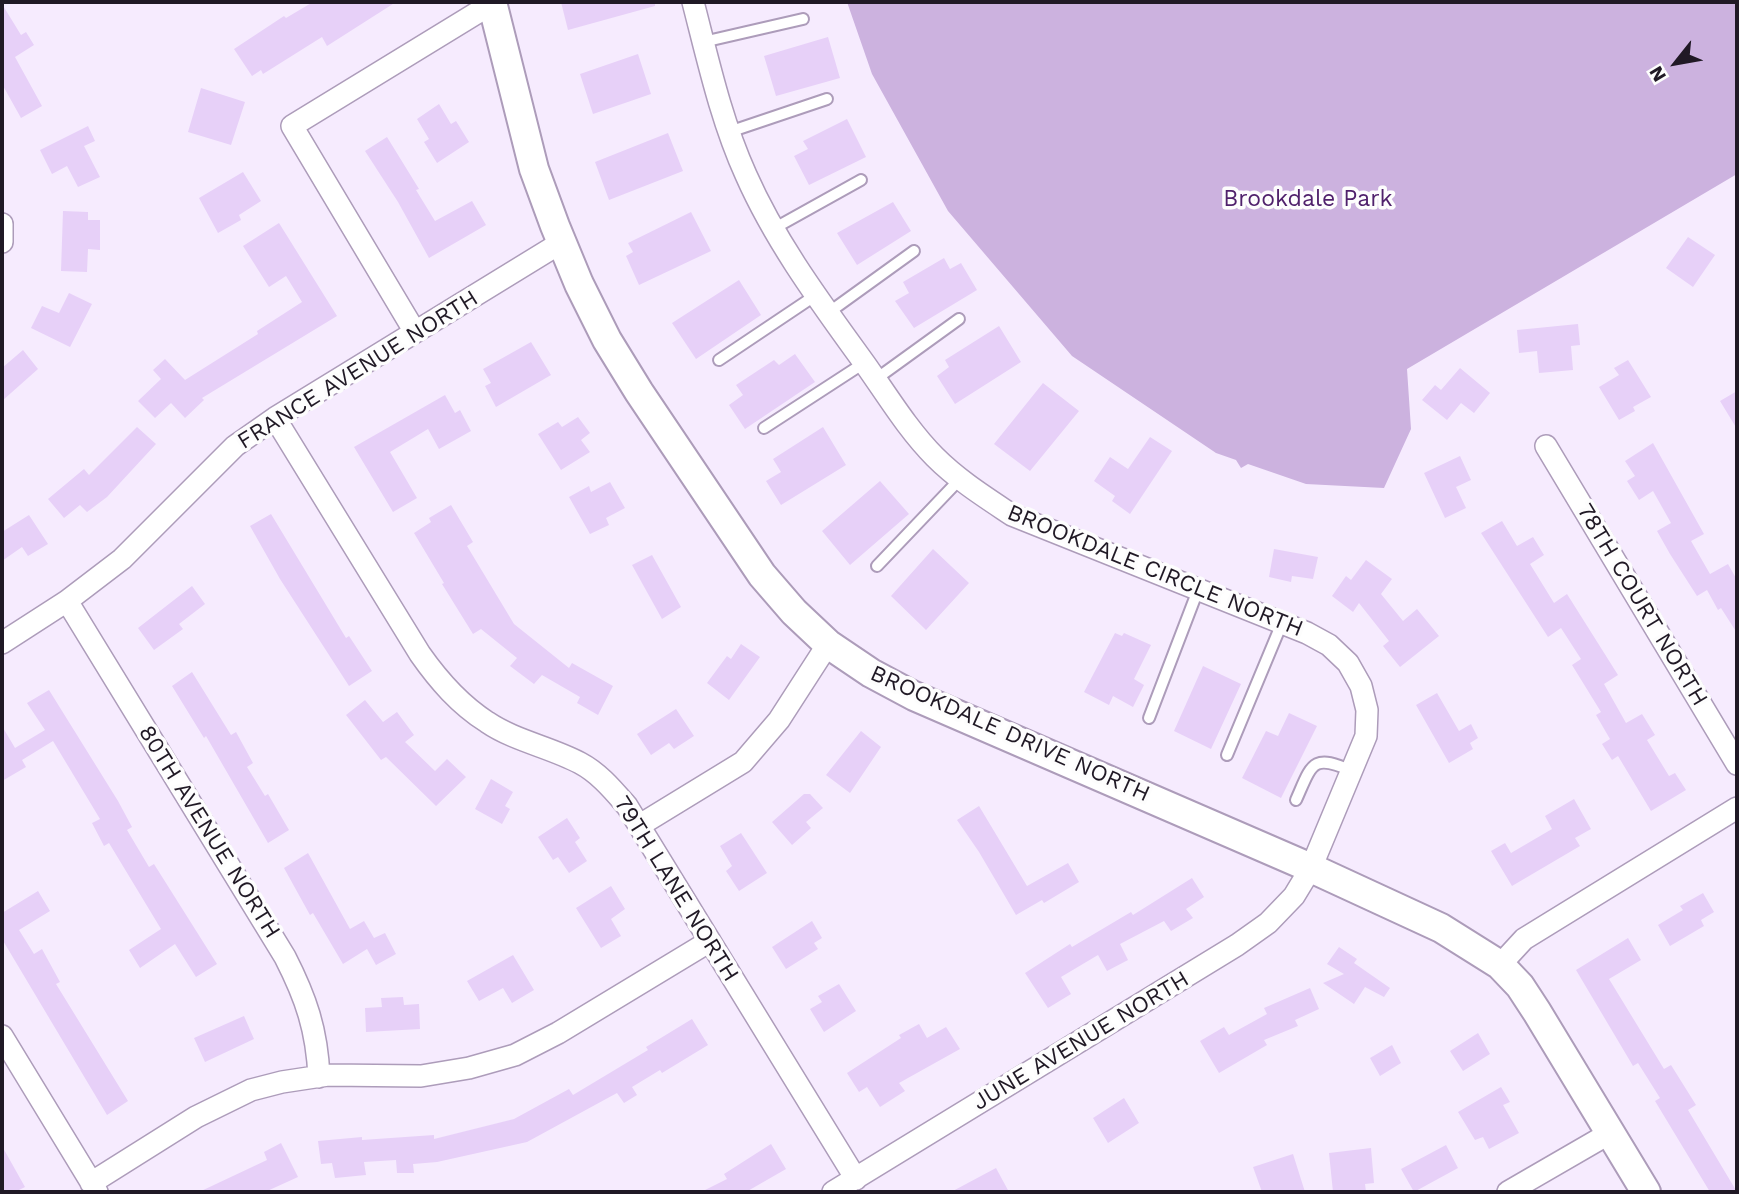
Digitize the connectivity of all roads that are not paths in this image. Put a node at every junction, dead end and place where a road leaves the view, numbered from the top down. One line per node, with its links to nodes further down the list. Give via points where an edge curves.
1 (694, 2): 4 (street, BROOKDALE CIRCLE NORTH)
2 (492, 3): 11 (street, BROOKDALE DRIVE NORTH, via 534,169); 15 (street, via 292,126)
3 (803, 19): 4 (lane)
4 (703, 42): 6 (street, BROOKDALE CIRCLE NORTH)
5 (827, 99): 6 (lane)
6 (729, 132): 9 (street, BROOKDALE CIRCLE NORTH)
7 (861, 180): 9 (lane)
8 (2, 224): 10 (street)
9 (773, 229): 13 (street, BROOKDALE CIRCLE NORTH)
10 (2, 242)
11 (562, 242): 15 (street, FRANCE AVENUE NORTH); 27 (street, BROOKDALE DRIVE NORTH, via 607,340 639,392 762,575)
12 (914, 251): 13 (lane)
13 (822, 304): 16 (lane); 17 (street, BROOKDALE CIRCLE NORTH)
14 (959, 319): 17 (lane)
15 (415, 332): 18 (street, FRANCE AVENUE NORTH)
16 (719, 360)
17 (870, 371): 19 (lane); 21 (street, BROOKDALE CIRCLE NORTH, via 934,456)
18 (275, 418): 24 (street, FRANCE AVENUE NORTH, via 235,446 122,559); 34 (street, 79TH LANE NORTH, via 438,680 489,724 581,764 606,782)
19 (764, 428)
20 (1546, 446): 30 (street, 78TH COURT NORTH)
21 (960, 479): 22 (lane); 23 (street, BROOKDALE CIRCLE NORTH, via 1012,515)
22 (877, 566)
23 (1198, 590): 25 (street, BROOKDALE CIRCLE NORTH); 28 (lane)
24 (67, 601): 26 (street, FRANCE AVENUE NORTH); 39 (street, 80TH AVENUE NORTH, via 285,957 311,1016)
25 (1282, 622): 29 (lane); 31 (street, BROOKDALE CIRCLE NORTH, via 1329,645 1348,663 1361,686 1367,710 1366,736)
26 (2, 643)
27 (828, 644): 34 (street, via 779,720 743,762); 35 (street, BROOKDALE DRIVE NORTH, via 914,696)
28 (1149, 718)
29 (1227, 755)
30 (1737, 764)
31 (1352, 771): 32 (lane, via 1321,762 1311,768); 35 (street, BROOKDALE CIRCLE NORTH)
32 (1296, 800)
33 (1737, 808): 37 (street, via 1524,939)
34 (640, 825): 36 (street, 79TH LANE NORTH)
35 (1311, 868): 37 (street, BROOKDALE DRIVE NORTH, via 1441,928); 41 (street, JUNE AVENUE NORTH, via 1294,896 1268,923 1237,945)
36 (710, 941): 39 (street, via 515,1055 421,1076); 41 (street, 79TH LANE NORTH)
37 (1500, 965): 40 (street, BROOKDALE DRIVE NORTH, via 1537,1012)
38 (2, 1036): 42 (street)
39 (319, 1077): 42 (street, via 282,1082 233,1098 196,1117)
40 (1609, 1132): 44 (street); 45 (street, BROOKDALE DRIVE NORTH)
41 (856, 1179): 43 (street, JUNE AVENUE NORTH)
42 (94, 1187)
43 (833, 1192)
44 (1508, 1192)
45 (1646, 1192)

